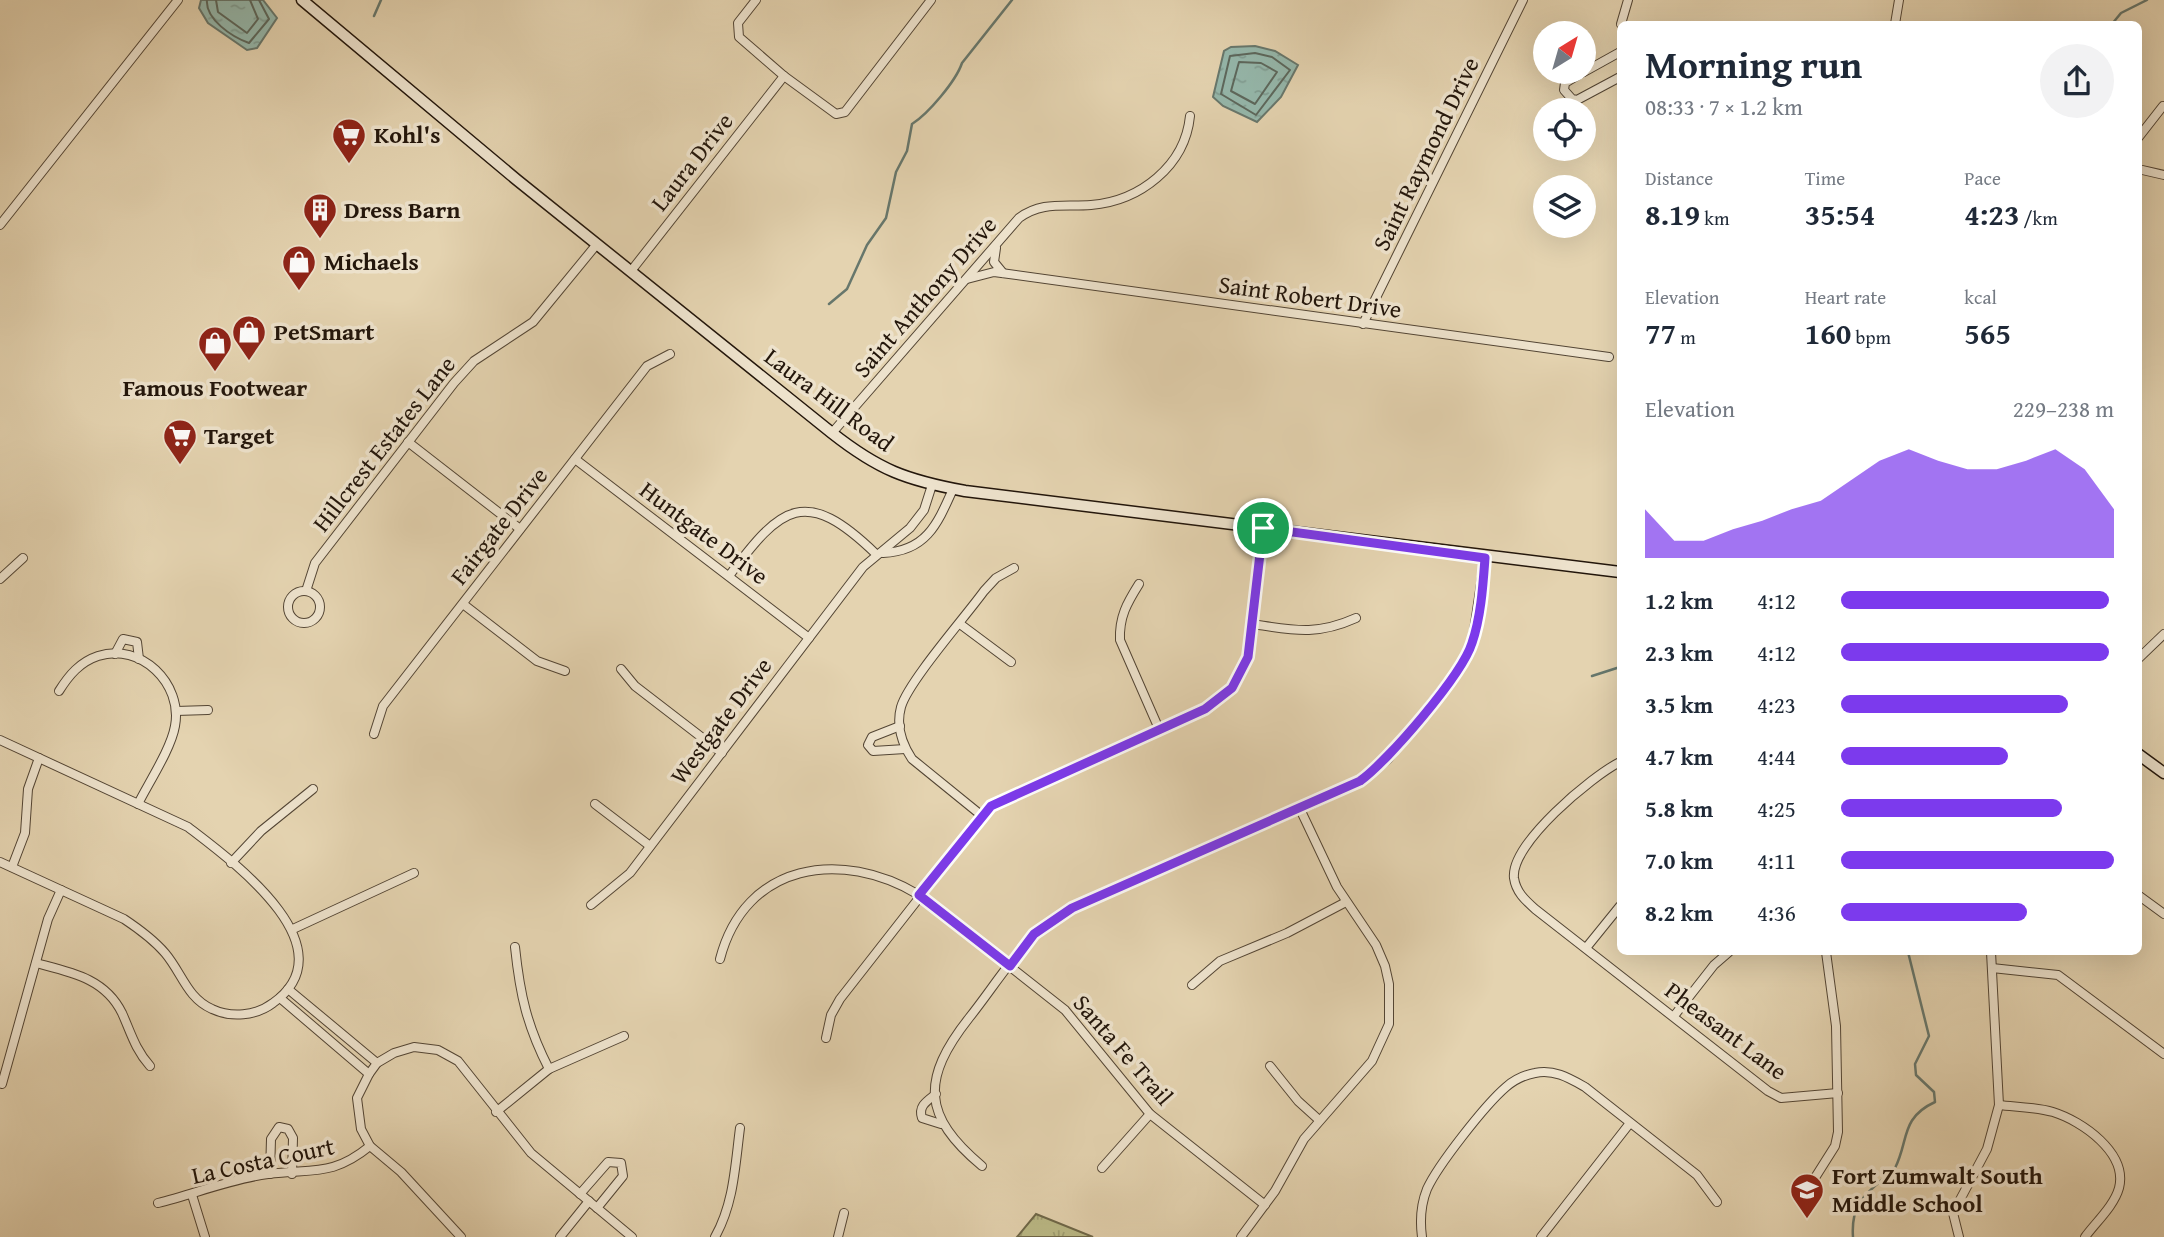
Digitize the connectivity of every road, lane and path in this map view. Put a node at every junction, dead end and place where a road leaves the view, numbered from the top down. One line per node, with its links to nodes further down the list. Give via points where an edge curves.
1 (178, 0): 20 (street)
2 (302, 0): 22 (main road, Laura Hill Road)
3 (756, 0): 12 (street, via 738,23 739,37)
4 (931, 0): 12 (street, via 845,112 831,112)
5 (1523, 0): 26 (street, Saint Raymond Drive)
6 (1628, 0): 8 (street)
7 (1899, 0): 9 (street)
8 (1622, 21)
9 (1896, 21)
10 (1617, 53): 11 (street)
11 (1596, 65)
12 (784, 76): 23 (street, Laura Drive)
13 (1617, 79): 14 (street, via 1577,100 1564,90)
14 (1565, 84)
15 (2163, 106): 17 (street)
16 (1190, 116): 21 (street, Saint Anthony Drive, via 1183,147 1172,163 1143,187 1107,202 1039,206 1018,218)
17 (2142, 133)
18 (2142, 170): 19 (street)
19 (2164, 175)
20 (0, 225)
21 (997, 243): 24 (street, via 994,262); 25 (street, Saint Anthony Drive)
22 (597, 244): 23 (main road, Laura Hill Road); 30 (street, Hillcrest Estates Lane, via 533,322 470,366)
23 (631, 271): 29 (main road, Laura Hill Road)
24 (1006, 274): 25 (street, Saint Robert Drive); 26 (street, Saint Robert Drive)
25 (967, 279): 29 (street, Saint Anthony Drive)
26 (1363, 324): 28 (street, Saint Robert Drive)
27 (670, 354): 31 (street, Fairgate Drive, via 647,366)
28 (1609, 356)
29 (832, 433): 32 (main road, Laura Hill Road, via 884,469)
30 (408, 442): 35 (street); 44 (street, Hillcrest Estates Lane, via 314,563)
31 (575, 460): 35 (street, Fairgate Drive); 41 (street, Huntgate Drive)
32 (932, 485): 33 (main road, Laura Hill Road); 36 (street, Westgate Drive, via 924,510 911,528)
33 (953, 489): 34 (main road, Laura Hill Road); 36 (street, via 940,518 921,542 906,552)
34 (1263, 528): 38 (main road, Laura Hill Road); 48 (street)
35 (520, 529): 45 (street, Fairgate Drive)
36 (876, 554): 41 (street, via 832,517 794,514 761,533); 50 (street, Westgate Drive)
37 (23, 558): 42 (street)
38 (1485, 558): 40 (main road, Laura Hill Road); 73 (street, via 1472,644 1459,668 1375,771)
39 (1014, 568): 47 (street, via 996,578)
40 (1617, 572)
41 (729, 576): 50 (street, Huntgate Drive)
42 (0, 579)
43 (1139, 584): 61 (street, via 1123,610 1120,640)
44 (306, 591)
45 (463, 604): 56 (street, via 537,661); 62 (street, Fairgate Drive, via 383,706)
46 (1356, 618): 48 (street, via 1309,632)
47 (960, 624): 54 (street); 60 (street, via 908,691)
48 (1252, 624): 61 (street, via 1248,657 1232,688 1205,709)
49 (2164, 634): 52 (street)
50 (809, 638): 65 (street, Westgate Drive)
51 (115, 653): 53 (street); 53 (street, via 123,639 131,639 140,648); 57 (street, via 86,661)
52 (2142, 655)
53 (139, 659): 59 (street, via 165,678)
54 (1011, 662)
55 (621, 669): 65 (street, via 635,686)
56 (565, 671)
57 (59, 691)
58 (208, 710): 59 (street)
59 (176, 711): 71 (street, via 171,738)
60 (900, 726): 64 (street); 64 (street, via 872,737 868,745 873,751)
61 (1158, 729): 74 (street, via 1014,793)
62 (374, 734)
63 (0, 740): 67 (street)
64 (905, 749): 74 (street, via 926,773)
65 (722, 753): 75 (street, Westgate Drive)
66 (2142, 757): 69 (main road)
67 (39, 758): 71 (street); 78 (street, via 28,789 24,834)
68 (1617, 764): 89 (street, Pheasant Lane, via 1566,802 1519,857 1514,877 1520,894 1535,909)
69 (2164, 774)
70 (313, 789): 77 (street, via 261,831)
71 (138, 804): 77 (street, via 188,827)
72 (595, 804): 75 (street)
73 (1300, 809): 83 (street); 95 (street, via 1072,908 1034,934)
74 (981, 815): 81 (street)
75 (650, 846): 84 (street, Westgate Drive, via 621,884)
76 (0, 862): 78 (street)
77 (231, 863): 87 (street)
78 (12, 867): 80 (street)
79 (414, 873): 87 (street)
80 (61, 890): 94 (street); 99 (street, via 141,930 170,960 191,993 215,1011 253,1013)
81 (919, 895): 93 (street, Santa Fe Trail, via 897,882 857,870 800,873 769,887 737,915); 95 (street, Santa Fe Trail); 102 (street, via 840,999)
82 (2142, 898): 86 (street)
83 (1346, 902): 97 (street, via 1220,961); 115 (street, via 1385,966 1389,1024 1372,1061)
84 (591, 905)
85 (1617, 910): 89 (street)
86 (2164, 914)
87 (293, 929): 98 (street, via 299,956)
88 (515, 947): 107 (street, via 521,1002)
89 (1586, 948): 100 (street, Pheasant Lane)
90 (1726, 955): 100 (street)
91 (1826, 955): 110 (street, via 1836,1026)
92 (1991, 955): 96 (street)
93 (720, 959)
94 (36, 963): 105 (street, via 82,975 100,986 116,1002 136,1050); 109 (street)
95 (1010, 966): 111 (street, via 943,1054); 114 (street, Santa Fe Trail, via 1065,1010)
96 (1992, 968): 103 (street, via 2058,975); 112 (street)
97 (1192, 985)
98 (288, 989): 99 (street); 104 (street)
99 (280, 999): 108 (street)
100 (1674, 1016): 110 (street, Pheasant Lane, via 1781,1098)
101 (624, 1036): 107 (street)
102 (826, 1038)
103 (2164, 1054)
104 (377, 1063): 108 (street); 113 (street, via 414,1047 439,1050 458,1061)
105 (150, 1066)
106 (1270, 1066): 115 (street)
107 (549, 1069): 113 (street)
108 (369, 1074): 119 (street, via 357,1098 361,1129)
109 (2, 1084)
110 (1838, 1093): 124 (street, via 1835,1146)
111 (936, 1094): 117 (street); 117 (street, via 920,1112 922,1118)
112 (1999, 1105): 142 (street, via 1987,1149 1953,1213); 143 (street, via 2052,1112 2088,1131 2109,1150 2120,1174 2119,1187)
113 (496, 1112): 125 (street, via 531,1153)
114 (1150, 1114): 121 (street); 130 (street, Santa Fe Trail)
115 (1319, 1120): 130 (street)
116 (1630, 1123): 128 (street, via 1697,1175); 140 (street, via 1568,1077 1536,1073 1513,1081 1493,1100 1426,1190); 141 (street)
117 (941, 1124): 120 (street)
118 (740, 1128): 137 (street, via 728,1209)
119 (370, 1146): 123 (street, La Costa Court, via 350,1162); 134 (street, via 401,1172)
120 (982, 1166)
121 (1102, 1168)
122 (270, 1174): 123 (street, La Costa Court); 123 (street, via 271,1139 279,1127 288,1129 293,1138); 126 (street, La Costa Court)
123 (292, 1174)
124 (1811, 1184)
125 (580, 1194): 127 (street); 131 (street, via 608,1162 621,1163 623,1176)
126 (192, 1195): 129 (street, La Costa Court); 133 (street)
127 (589, 1201): 131 (street); 135 (street)
128 (1717, 1202)
129 (158, 1203)
130 (1265, 1205): 139 (street)
131 (597, 1208): 136 (street)
132 (844, 1213): 138 (street)
133 (205, 1237)
134 (461, 1237)
135 (560, 1237)
136 (632, 1237)
137 (715, 1237)
138 (838, 1237)
139 (1241, 1237)
140 (1422, 1237)
141 (1541, 1237)
142 (1959, 1237)
143 (2085, 1237)

